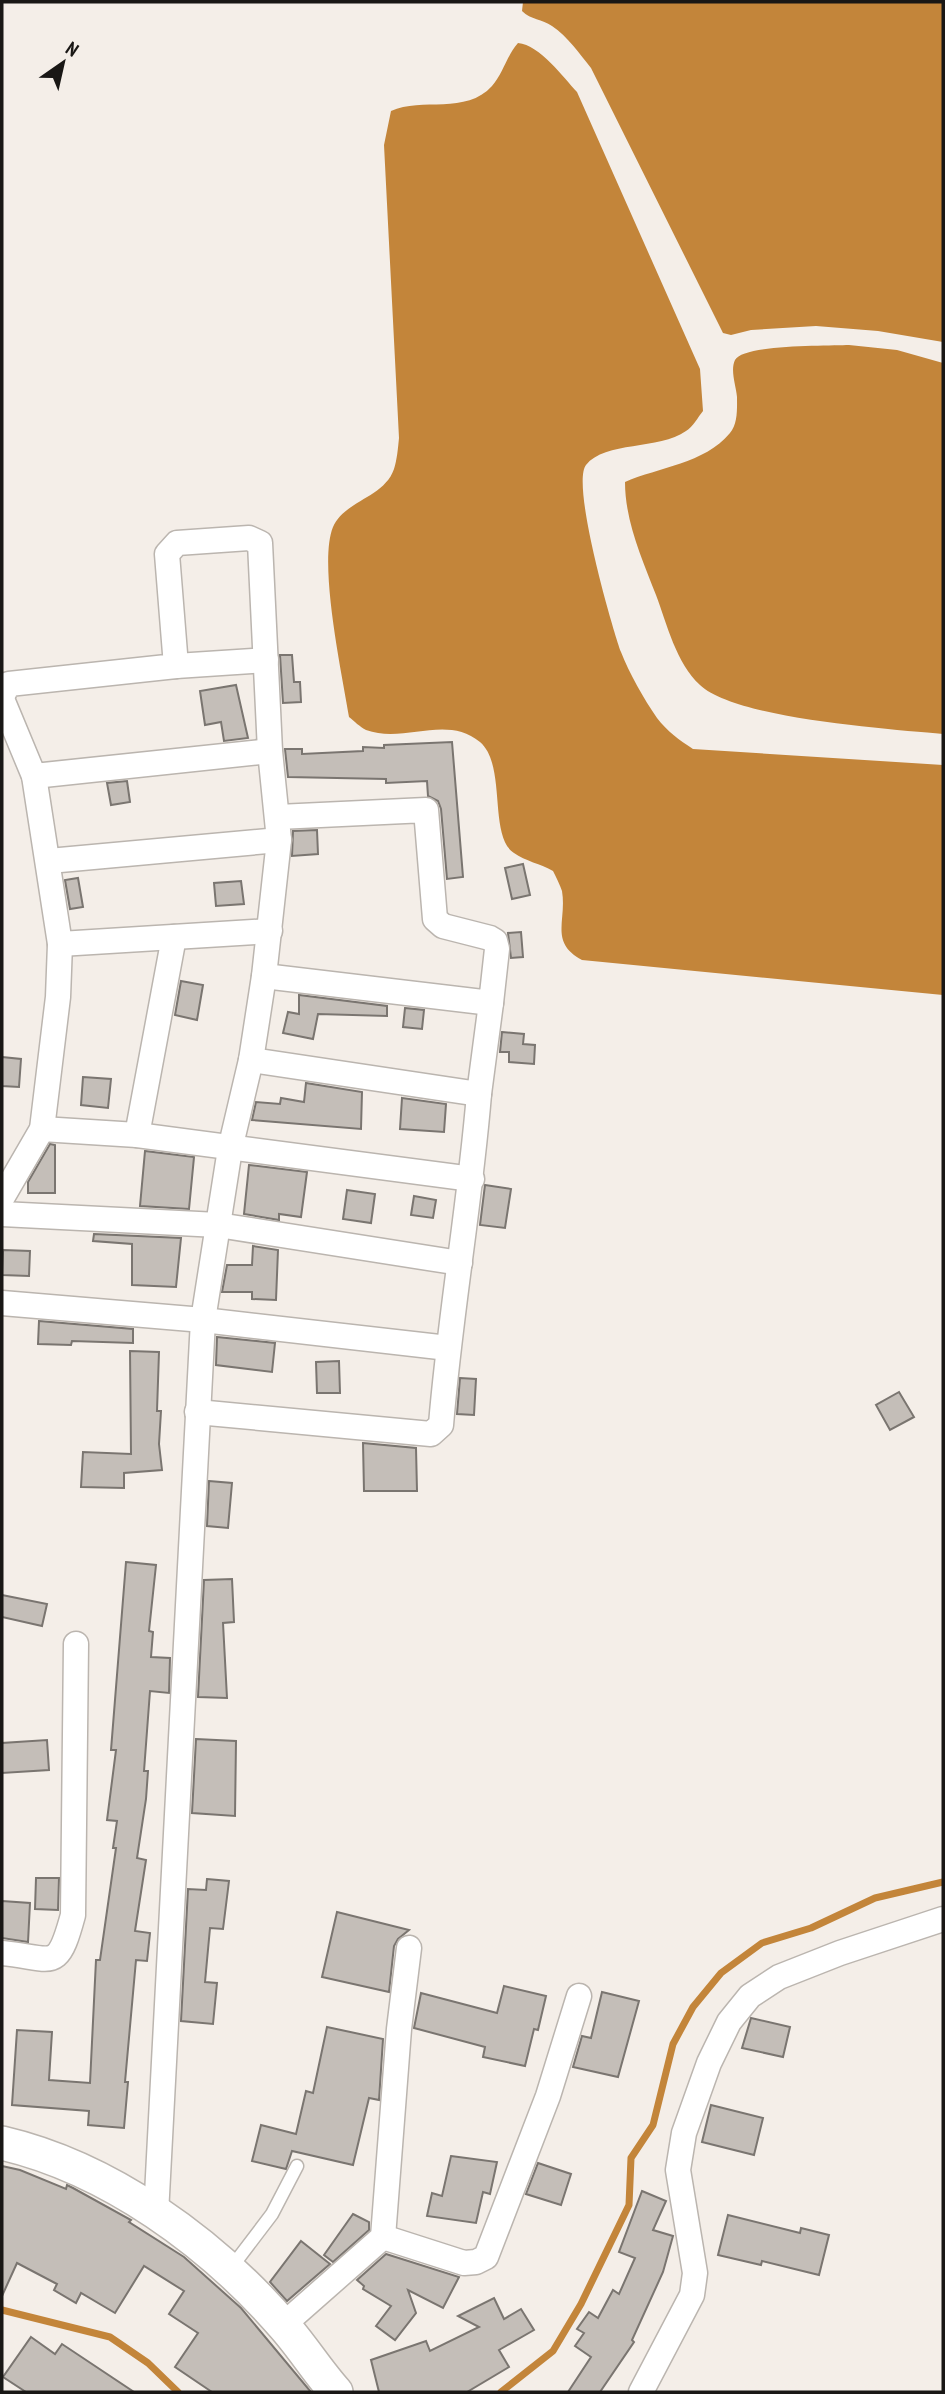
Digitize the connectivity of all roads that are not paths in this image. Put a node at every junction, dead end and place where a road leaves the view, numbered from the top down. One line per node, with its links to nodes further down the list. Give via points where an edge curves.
1 (266, 660): 2 (street); 2 (street, via 260,542 249,538 177,543 167,554); 4 (street)
2 (176, 666): 3 (street, via 9,684)
3 (2, 698): 5 (street)
4 (270, 751): 5 (street); 6 (street)
5 (34, 776): 7 (street)
6 (278, 828): 7 (street); 8 (street); 12 (street, via 426,810 435,919 443,926 495,941)
7 (49, 861): 10 (street)
8 (270, 931): 9 (street); 11 (street)
9 (174, 937): 10 (street); 16 (street)
10 (60, 944): 15 (street)
11 (264, 976): 12 (street); 13 (street)
12 (492, 1003): 14 (street)
13 (251, 1060): 14 (street); 17 (street)
14 (479, 1094): 18 (street)
15 (42, 1129): 16 (street); 19 (street)
16 (136, 1135): 17 (street)
17 (230, 1149): 18 (street); 21 (street)
18 (472, 1179): 22 (street)
19 (2, 1198)
20 (2, 1213): 21 (street)
21 (218, 1225): 22 (street); 24 (street)
22 (460, 1263): 25 (street)
23 (2, 1303): 24 (street)
24 (203, 1320): 25 (street); 26 (street)
25 (448, 1348): 26 (street, via 441,1425 431,1434)
26 (197, 1412): 34 (street)
27 (76, 1644): 30 (street, via 73,1916 58,1956 47,1960)
28 (943, 1919): 39 (street, via 779,1977 750,1996 729,2022 684,2133 678,2170 694,2263 692,2294)
29 (409, 1948): 35 (street)
30 (2, 1953)
31 (579, 1996): 35 (street, via 548,2096 486,2257 464,2263)
32 (2, 2143): 34 (main road, via 96,2175)
33 (297, 2166): 36 (lane, via 272,2214)
34 (156, 2214): 36 (main road)
35 (383, 2237): 37 (street)
36 (229, 2271): 37 (main road)
37 (283, 2325): 38 (main road)
38 (335, 2392)
39 (641, 2392)

